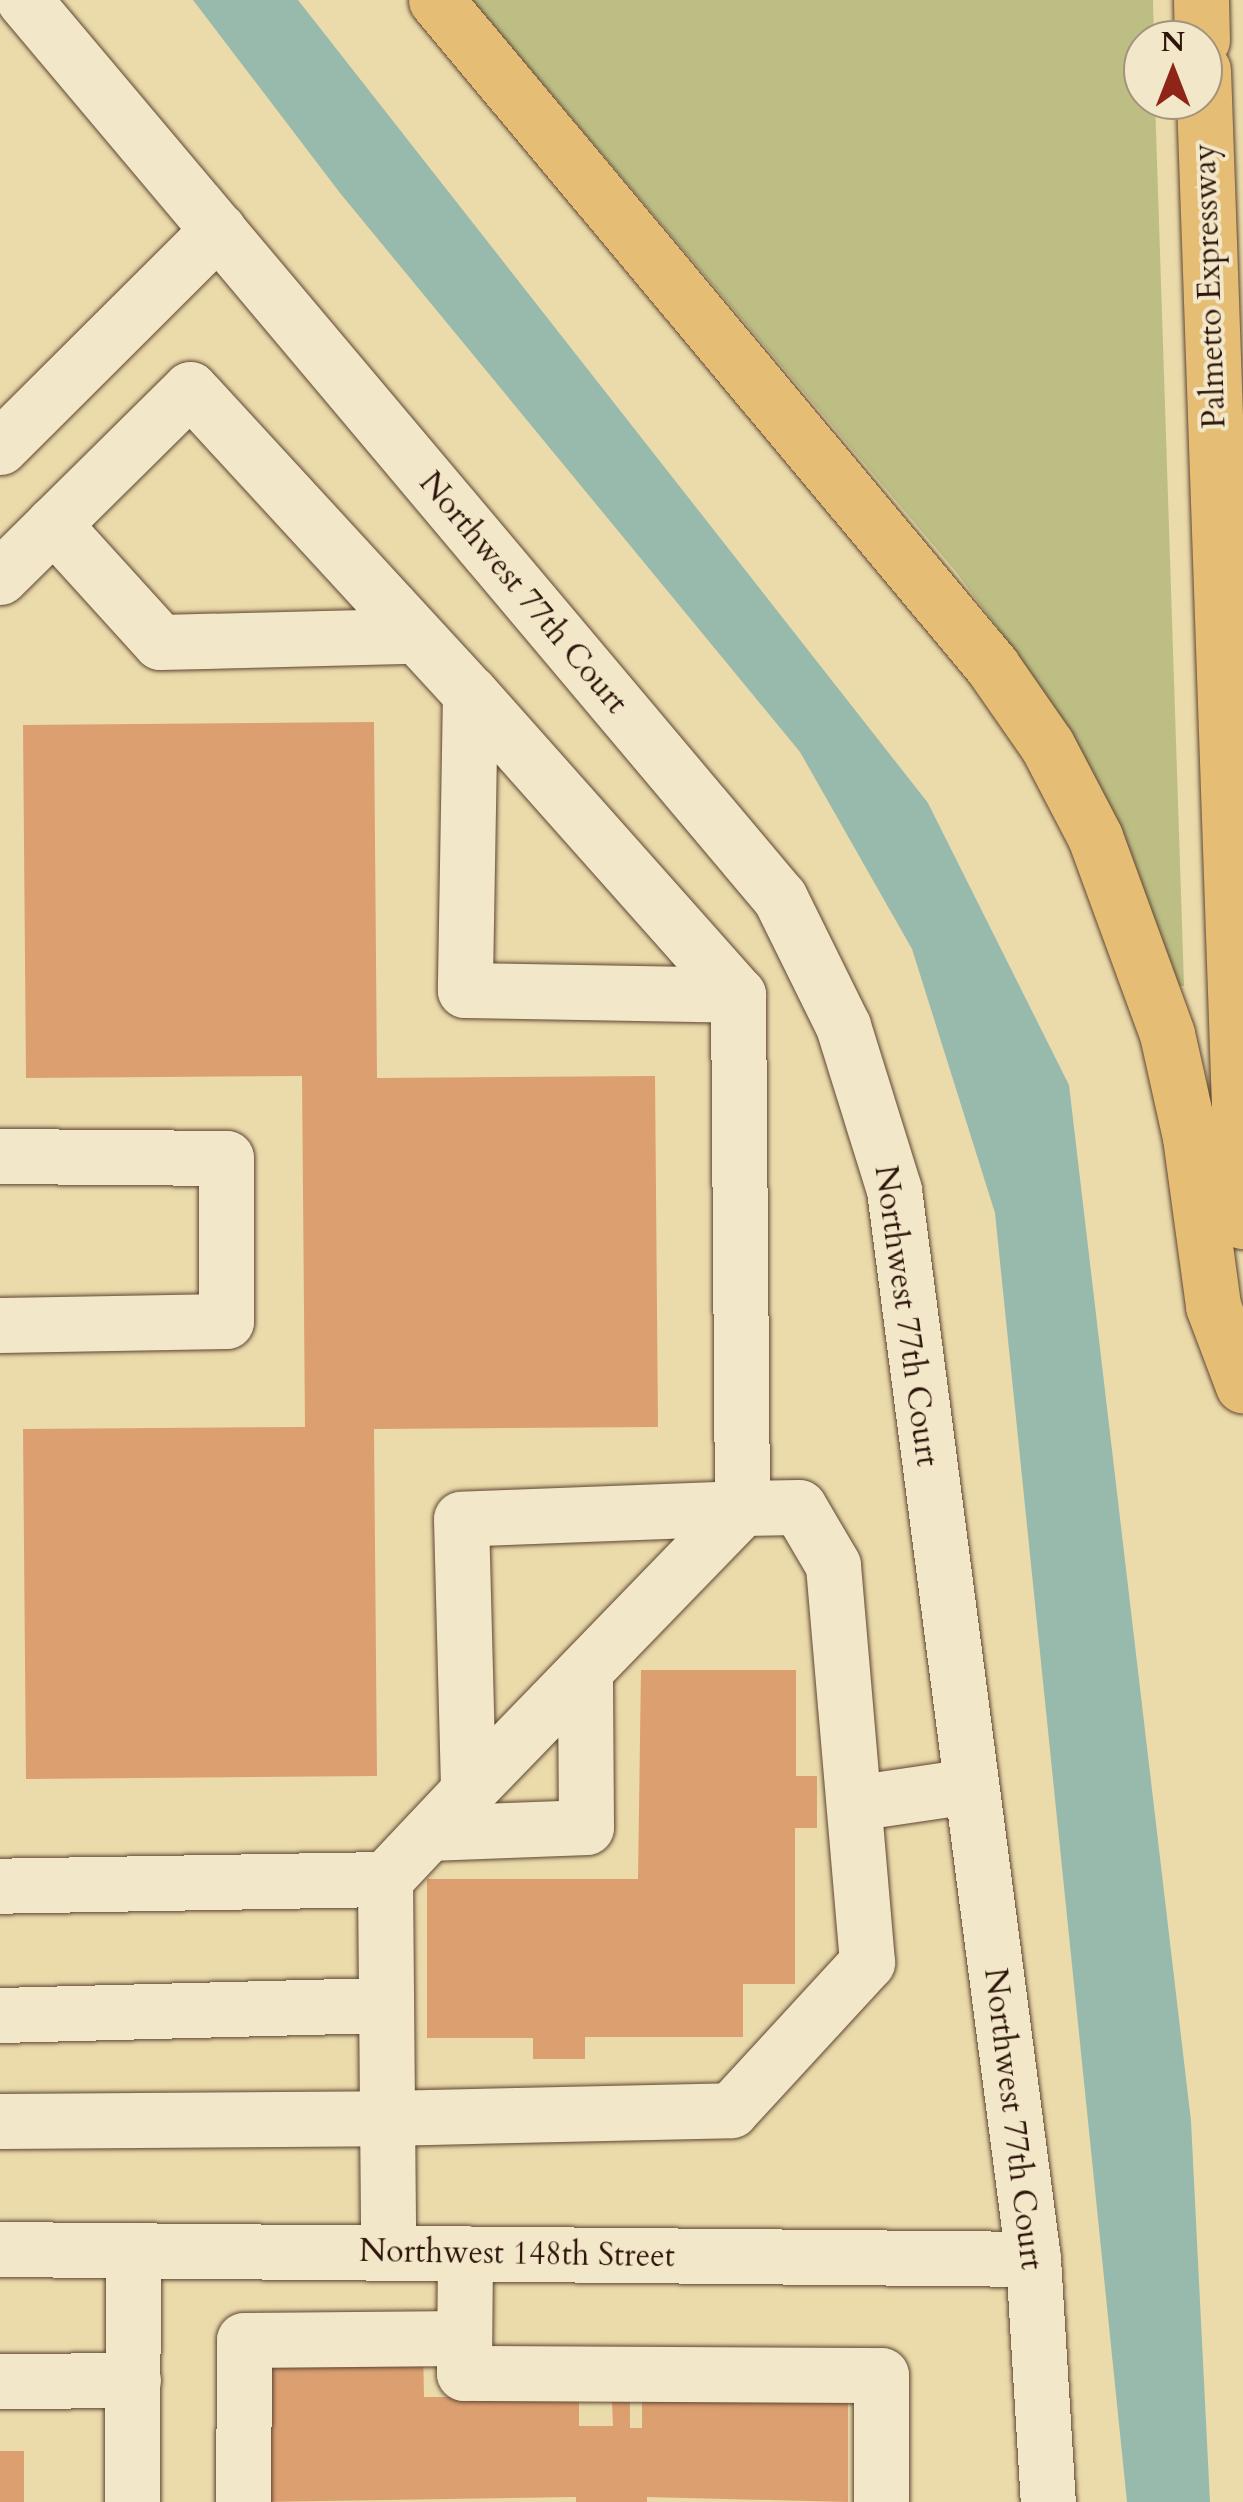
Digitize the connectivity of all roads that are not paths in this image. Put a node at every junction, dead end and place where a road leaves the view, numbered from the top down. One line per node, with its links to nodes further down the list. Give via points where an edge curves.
1 (24, 0): 4 (street, Northwest 77th Court)
2 (436, 0): 16 (highway, via 992,666 1047,745 1095,836 1166,1034 1190,1137 1213,1306)
3 (1205, 120): 7 (highway, Palmetto Expressway)
4 (218, 230): 5 (street); 19 (street, Northwest 77th Court, via 780,898 842,1026 894,1190)
5 (0, 447)
6 (53, 524): 8 (street); 10 (street, via 160,642); 10 (street, via 190,389)
7 (1218, 525): 9 (highway); 14 (highway, Palmetto Expressway)
8 (0, 576)
9 (1243, 629)
10 (413, 636): 11 (street)
11 (470, 692): 12 (street); 12 (street, via 465,990)
12 (738, 995): 17 (street)
13 (0, 1156): 15 (street, via 226,1158 226,1321)
14 (1243, 1222)
15 (0, 1325)
16 (1243, 1386)
17 (742, 1508): 18 (street); 20 (street, via 461,1519); 21 (street, via 799,1507 833,1565)
18 (585, 1671): 20 (street); 22 (street, via 586,1826)
19 (970, 1786): 21 (street); 33 (street, Northwest 77th Court)
20 (468, 1792): 22 (street)
21 (854, 1803): 27 (street, via 867,1962 731,2110)
22 (430, 1833): 23 (street)
23 (385, 1879): 24 (street); 25 (street)
24 (0, 1886)
25 (385, 2005): 26 (street); 27 (street)
26 (0, 2015)
27 (385, 2118): 28 (street); 31 (street)
28 (0, 2121)
29 (0, 2249): 30 (street, Northwest 148th Street)
30 (134, 2250): 31 (street, Northwest 148th Street); 35 (street)
31 (388, 2252): 32 (street, Northwest 148th Street)
32 (465, 2253): 33 (street, Northwest 148th Street); 34 (street)
33 (1034, 2259): 40 (street, Northwest 77th Court)
34 (464, 2338): 38 (street, via 244,2340); 39 (street, via 464,2374 881,2375)
35 (133, 2380): 36 (street); 37 (street)
36 (0, 2381)
37 (132, 2502)
38 (243, 2502)
39 (881, 2502)
40 (1048, 2502)

